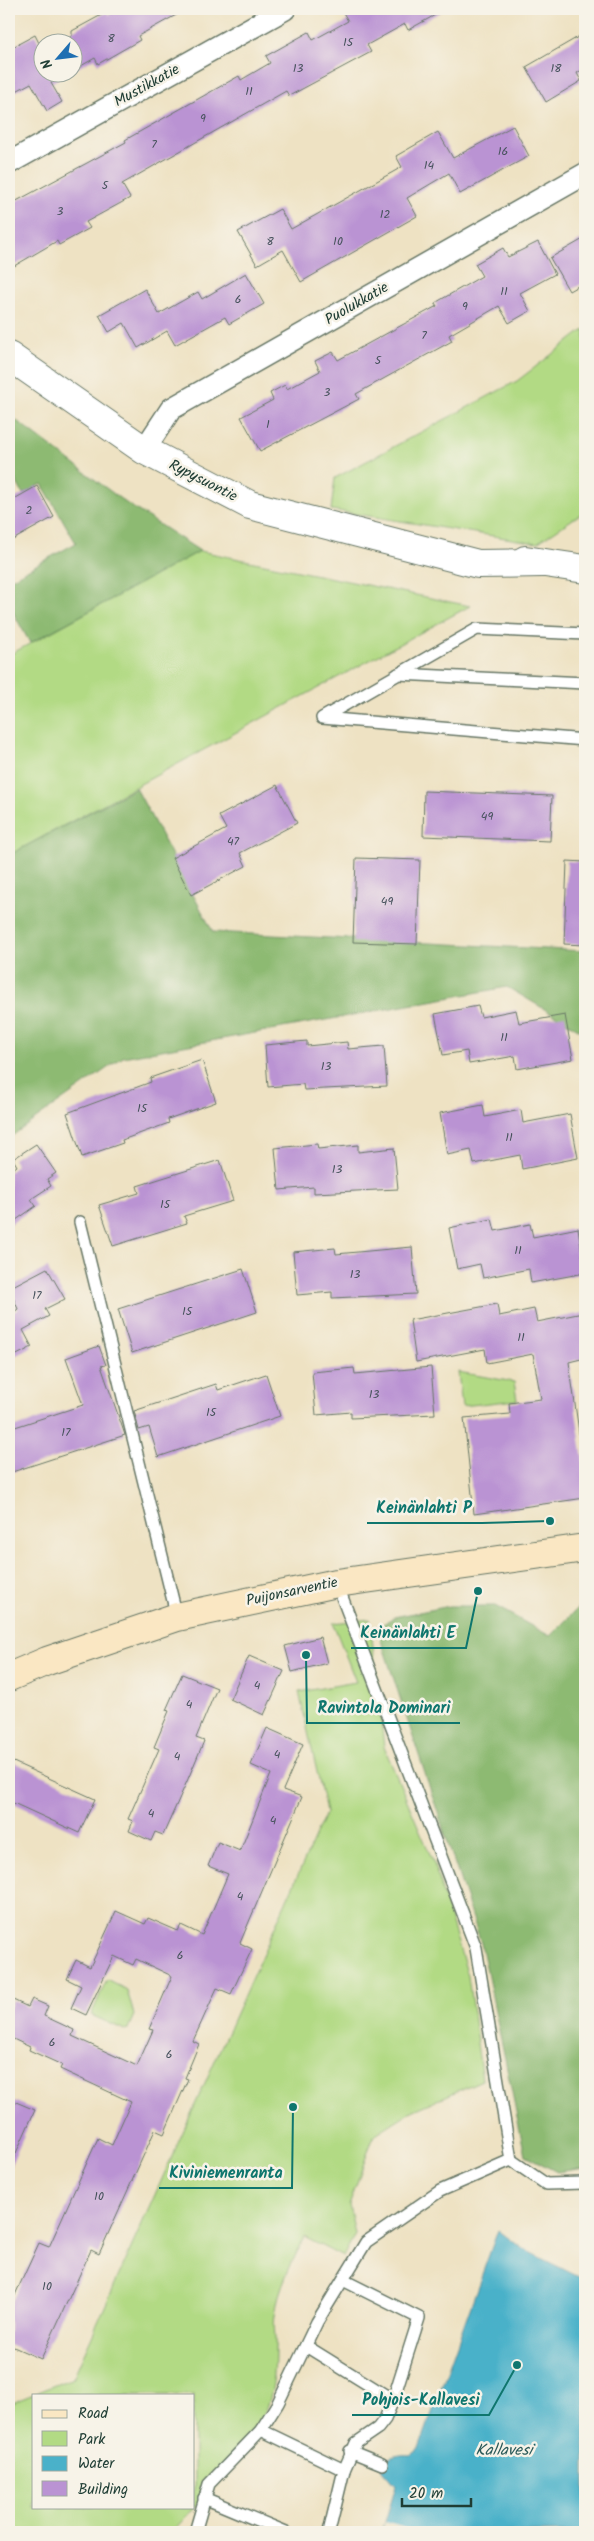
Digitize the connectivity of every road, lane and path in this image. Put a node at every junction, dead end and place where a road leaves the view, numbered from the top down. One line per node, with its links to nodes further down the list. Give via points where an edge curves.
1 (285, 9): 2 (street, Mustikkatie)
2 (9, 162)
3 (585, 174): 5 (street, Puolukkatie, via 172,409)
4 (9, 356): 5 (street, Rypysuontie)
5 (144, 450): 6 (street, Rypysuontie, via 250,505 423,549 480,550)
6 (585, 569)
7 (585, 634): 8 (lane, via 477,629)
8 (398, 674): 9 (lane); 10 (lane, via 322,718)
9 (585, 684)
10 (585, 740)
11 (80, 1222): 14 (lane)
12 (585, 1548): 13 (main road, Puijonsarventie)
13 (337, 1582): 14 (main road, Puijonsarventie); 16 (lane, via 476,1948)
14 (177, 1617): 15 (main road, Puijonsarventie)
15 (9, 1677)
16 (511, 2160): 17 (lane, via 546,2184); 18 (lane, via 440,2190 366,2242)
17 (585, 2183)
18 (343, 2280): 19 (lane); 20 (lane, via 419,2318)
19 (306, 2346): 20 (lane); 21 (lane)
20 (393, 2400): 22 (lane, via 378,2428 356,2443)
21 (261, 2430): 24 (lane); 25 (lane, via 210,2484)
22 (350, 2452): 23 (lane); 24 (lane)
23 (382, 2464)
24 (344, 2470): 28 (lane)
25 (204, 2498): 26 (lane); 27 (lane)
26 (195, 2532)
27 (286, 2532)
28 (329, 2532)

